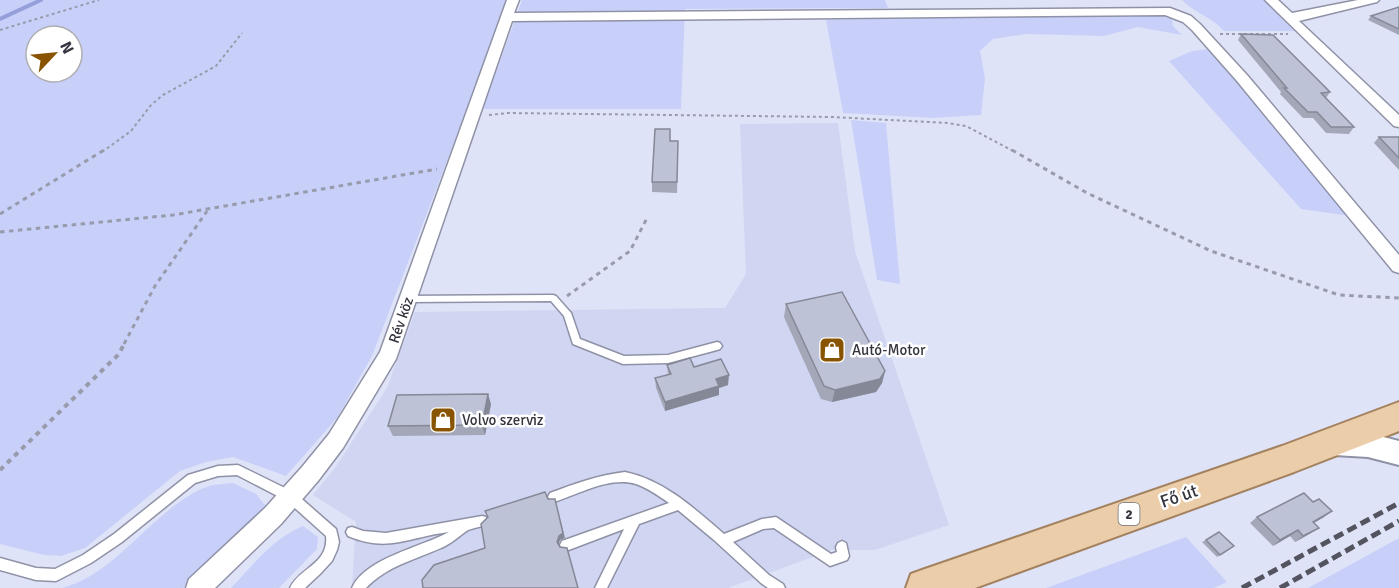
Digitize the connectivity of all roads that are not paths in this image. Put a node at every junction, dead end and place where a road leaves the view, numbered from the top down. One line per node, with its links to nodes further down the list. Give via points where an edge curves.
1 (1271, 0): 4 (street)
2 (1373, 0): 4 (street)
3 (510, 8): 6 (street, via 1166,11 1187,19 1202,34); 7 (street, Rév köz)
4 (1288, 17): 5 (street)
5 (1399, 123)
6 (1399, 267)
7 (408, 299): 8 (lane, via 554,298 568,315 576,341 623,360 668,359); 12 (street, Rév köz, via 389,354 360,404 330,450)
8 (717, 346)
9 (1399, 416): 10 (main road, Fő út / 2)
10 (1334, 443): 11 (street, via 1368,445); 29 (main road, Fő út / 2)
11 (1399, 453)
12 (291, 497): 22 (lane, via 238,470 218,471 192,479 118,538 56,575); 24 (street, Rév köz); 25 (lane, via 329,528 333,538 327,558)
13 (554, 497): 14 (lane, via 627,477 651,484)
14 (678, 505): 15 (lane); 19 (lane)
15 (635, 520): 20 (lane); 27 (lane)
16 (482, 521): 17 (lane)
17 (465, 526): 18 (lane, via 382,539); 26 (lane, via 443,542 381,566)
18 (352, 532)
19 (722, 541): 21 (lane, via 776,522 830,560 843,556); 23 (lane)
20 (566, 544)
21 (842, 547)
22 (0, 564)
23 (764, 584): 28 (lane)
24 (198, 588)
25 (296, 588)
26 (358, 588)
27 (601, 588)
28 (779, 588)
29 (926, 588)

